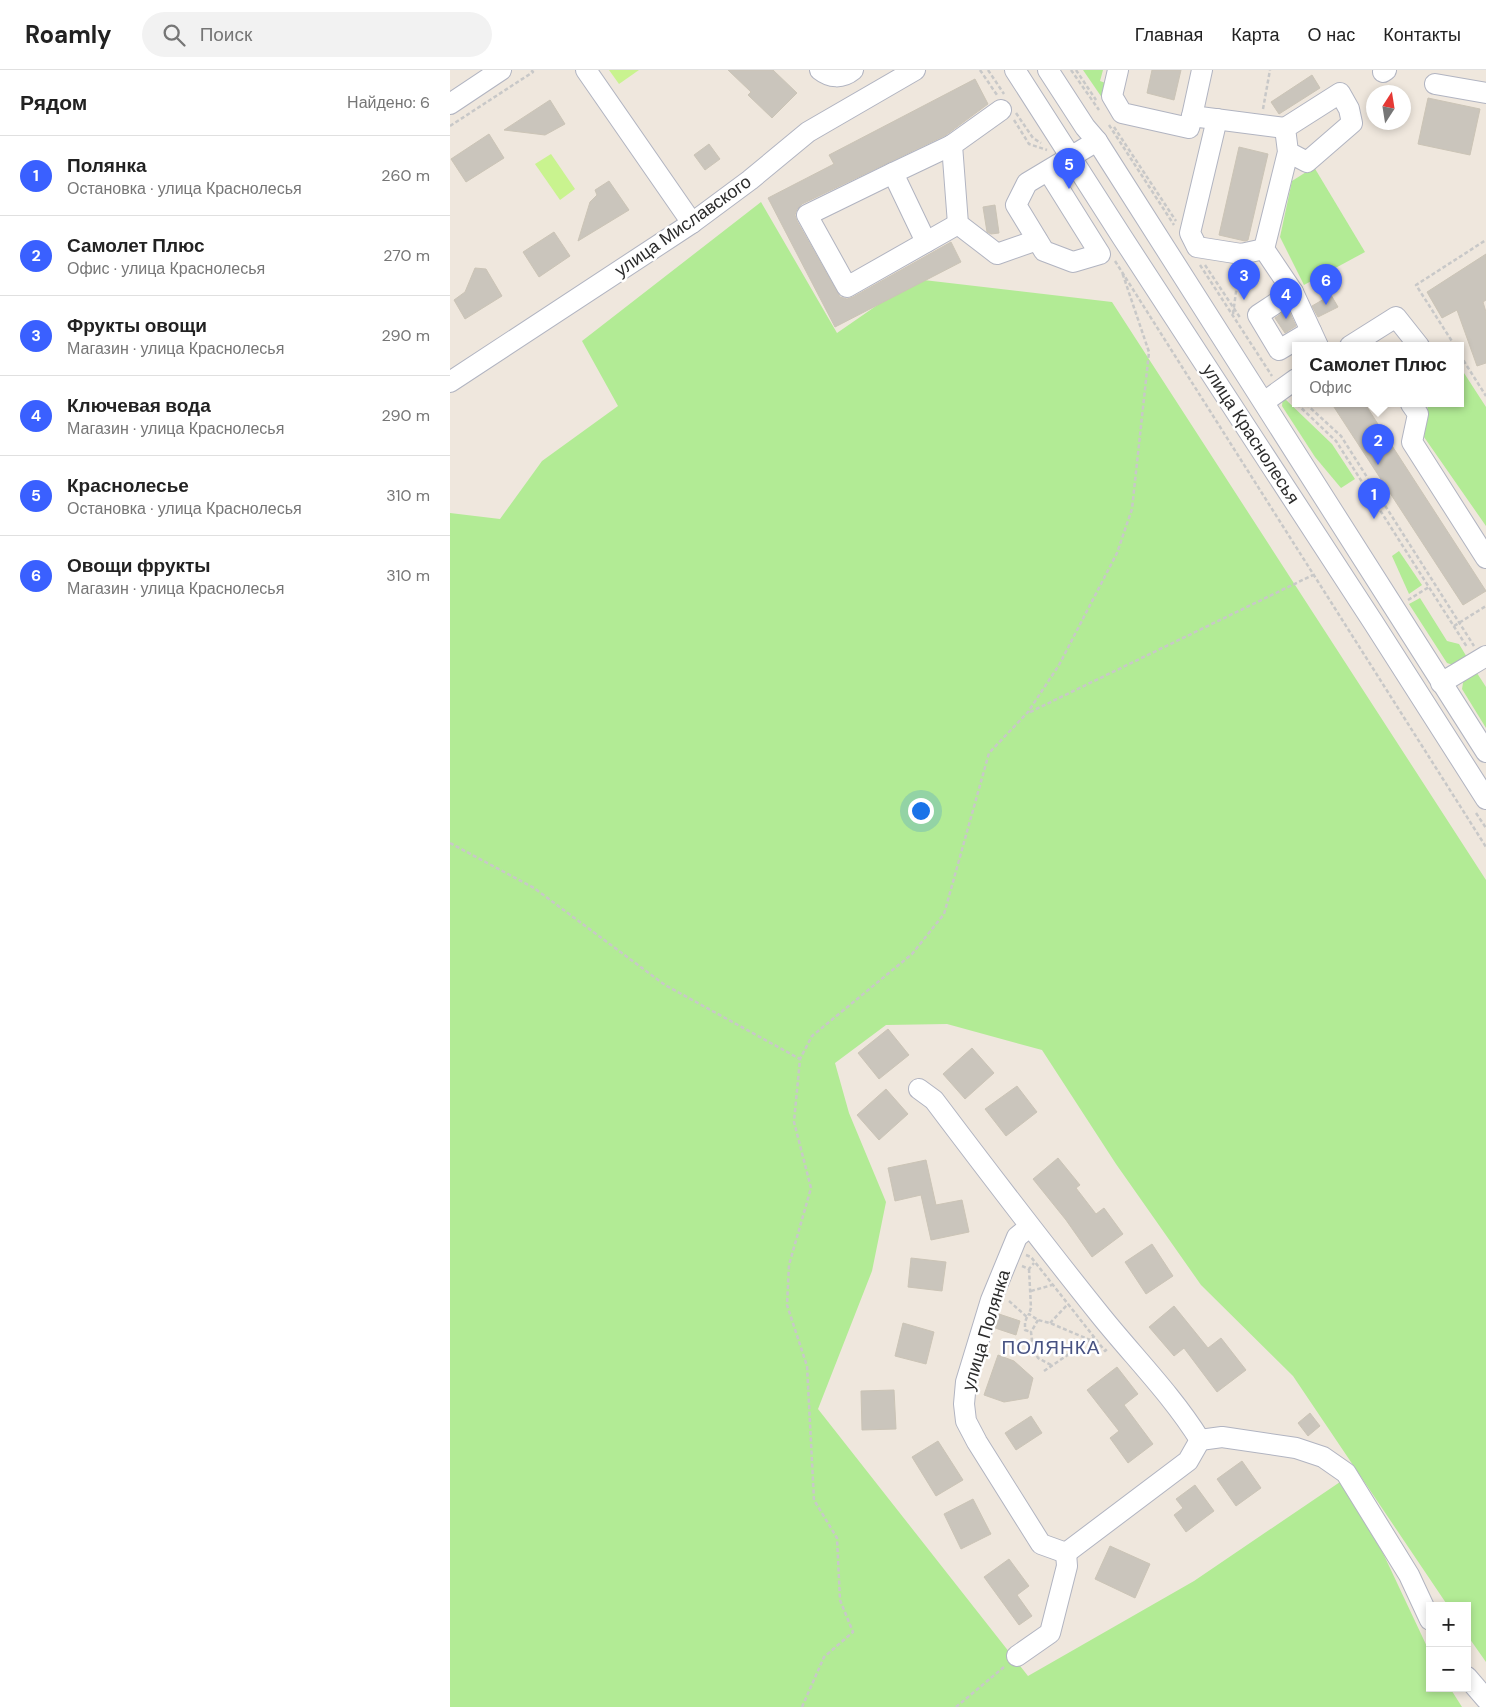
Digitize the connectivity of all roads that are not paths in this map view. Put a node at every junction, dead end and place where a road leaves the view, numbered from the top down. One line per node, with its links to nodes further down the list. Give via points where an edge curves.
1 (501, 70): 12 (street)
2 (586, 70): 22 (street)
3 (820, 70): 4 (street, via 834,77)
4 (853, 70)
5 (915, 70): 22 (street, улица Миславского, via 808,132)
6 (1015, 70): 20 (street, улица Краснолесья)
7 (1048, 70): 17 (street, улица Краснолесья)
8 (1118, 70): 14 (street, via 1112,96 1122,114 1189,128)
9 (1202, 70): 14 (street)
10 (1435, 84): 11 (street)
11 (1486, 93)
12 (450, 104)
13 (1006, 111): 18 (street)
14 (1192, 116): 15 (street)
15 (1217, 119): 16 (street); 26 (street, via 1190,234 1197,247 1241,254)
16 (1285, 128): 19 (street); 19 (street, via 1340,93 1352,123 1307,162)
17 (1097, 141): 20 (street); 34 (street, улица Краснолесья)
18 (952, 145): 21 (street); 23 (street)
19 (1288, 152): 26 (street)
20 (1058, 165): 24 (street, via 1027,183 1016,205); 24 (street, via 1100,254 1073,262 1044,250); 40 (street, улица Краснолесья, via 1122,237)
21 (893, 173): 25 (street); 25 (street, via 807,216 847,287)
22 (692, 223): 32 (street, улица Миславского)
23 (958, 224): 24 (street, via 997,254); 25 (street)
24 (1037, 240)
25 (926, 242)
26 (1264, 249): 27 (street)
27 (1292, 292): 28 (street); 31 (street, via 1258,315 1279,350)
28 (1314, 339)
29 (1363, 342): 30 (street, via 1396,317)
30 (1416, 342)
31 (1292, 346)
32 (450, 382)
33 (1292, 382): 34 (street)
34 (1264, 402): 38 (street, улица Краснолесья)
35 (1414, 407): 36 (street, via 1418,414 1412,442)
36 (1486, 558)
37 (1481, 659): 38 (street)
38 (1442, 683): 39 (street, улица Краснолесья)
39 (1486, 752)
40 (1486, 799)
41 (919, 1089): 42 (street, via 934,1100)
42 (1029, 1227): 43 (street, via 1187,1419); 44 (street, улица Полянка, via 1017,1237 991,1300 966,1382 964,1404 966,1420 977,1442 1041,1544)
43 (1200, 1440): 44 (street, via 1188,1461); 45 (street, via 1222,1437 1296,1448 1323,1457 1346,1474 1409,1575)
44 (1066, 1553): 46 (street, via 1067,1566 1050,1633)
45 (1426, 1611)
46 (1017, 1656)
47 (1471, 1682): 48 (street)
48 (1486, 1699)

